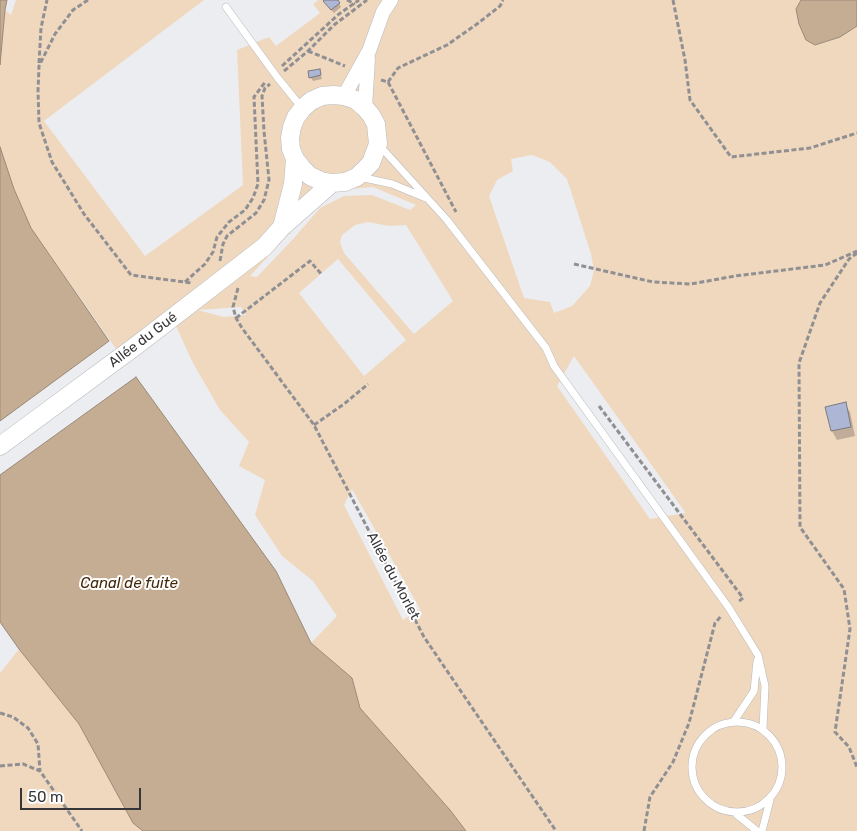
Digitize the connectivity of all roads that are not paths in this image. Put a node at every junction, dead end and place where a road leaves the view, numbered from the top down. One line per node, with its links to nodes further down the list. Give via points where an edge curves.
1 (391, 0): 3 (street, via 383,12)
2 (226, 7): 5 (lane)
3 (363, 74): 4 (street); 6 (street)
4 (344, 96): 5 (street, via 322,96); 6 (street)
5 (303, 108): 8 (street, via 294,122 290,138)
6 (365, 108): 7 (street, via 376,124)
7 (378, 144): 9 (street, via 371,163); 11 (lane)
8 (295, 159): 10 (street, via 310,176); 12 (street, Allée du Gué, via 293,184)
9 (357, 177): 10 (street); 11 (lane, via 392,184)
10 (332, 183): 12 (street, Allée du Gué)
11 (428, 198): 14 (lane, via 546,348 554,366 729,608)
12 (282, 227): 13 (street, Allée du Gué, via 264,247 232,272)
13 (0, 446)
14 (758, 656): 15 (lane, via 754,691); 16 (lane, via 765,686)
15 (734, 722): 16 (lane); 18 (lane, via 719,725 704,735 695,748 691,766 701,796 713,806)
16 (763, 729): 17 (lane, via 780,750 783,766 779,787)
17 (770, 800): 18 (lane, via 750,811); 20 (lane)
18 (735, 813): 19 (lane)
19 (757, 831)
20 (762, 831)

